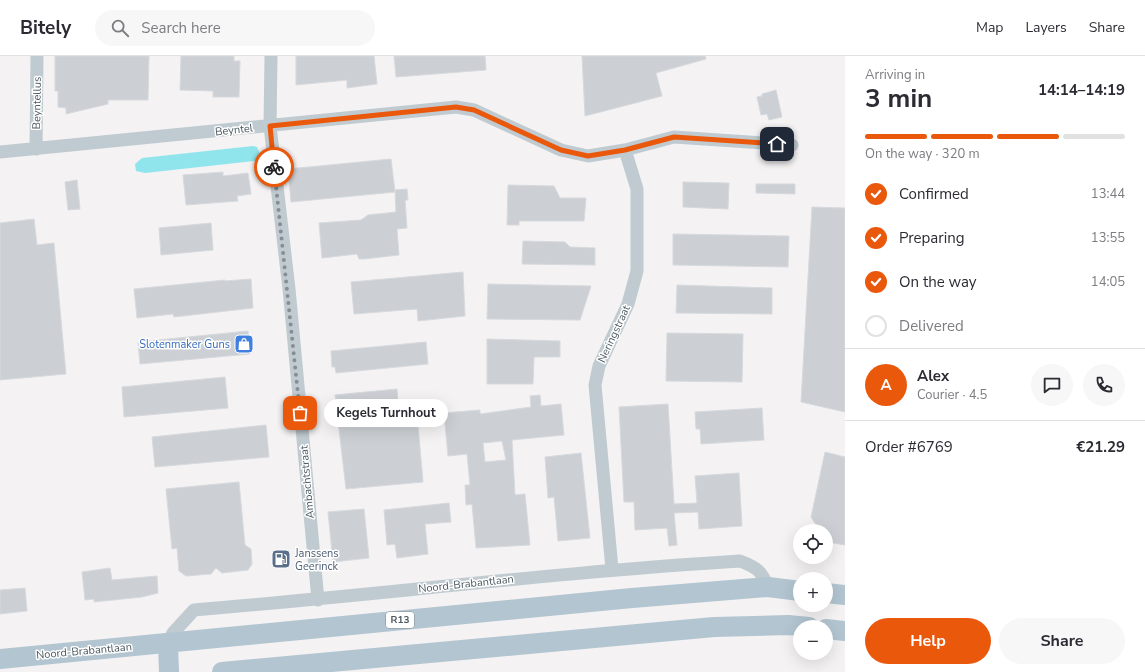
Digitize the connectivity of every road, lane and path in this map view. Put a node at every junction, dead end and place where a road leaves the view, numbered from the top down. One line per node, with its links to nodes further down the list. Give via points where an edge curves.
1 (37, 56): 5 (street, Beyntellus)
2 (271, 56): 3 (street)
3 (270, 126): 5 (street, Beyntel); 6 (street, Beyntel, via 456,107 474,110 561,150 588,156); 13 (street, Ambachtstraat, via 290,296)
4 (792, 145): 6 (street, Beyntel, via 674,137)
5 (36, 149): 7 (street, Beyntel)
6 (625, 150): 8 (street, Neringstraat, via 637,189 637,271 628,304 599,366 595,385)
7 (0, 152)
8 (612, 569): 9 (street, Noord-Brabantlaan, via 740,560 763,574); 13 (street, Noord-Brabantlaan)
9 (768, 587): 10 (main road, Noord-Brabantlaan / R13); 17 (main road, Noord-Brabantlaan / R13)
10 (793, 590)
11 (833, 594): 12 (main road)
12 (845, 595)
13 (318, 600): 17 (street, Noord-Brabantlaan, via 194,610 173,633)
14 (793, 625): 19 (main road, via 714,627)
15 (833, 630): 16 (main road)
16 (845, 631)
17 (168, 643): 18 (main road, Noord-Brabantlaan / R13); 21 (main road)
18 (0, 658)
19 (366, 665): 20 (main road)
20 (296, 669): 22 (main road)
21 (169, 672)
22 (222, 672)

